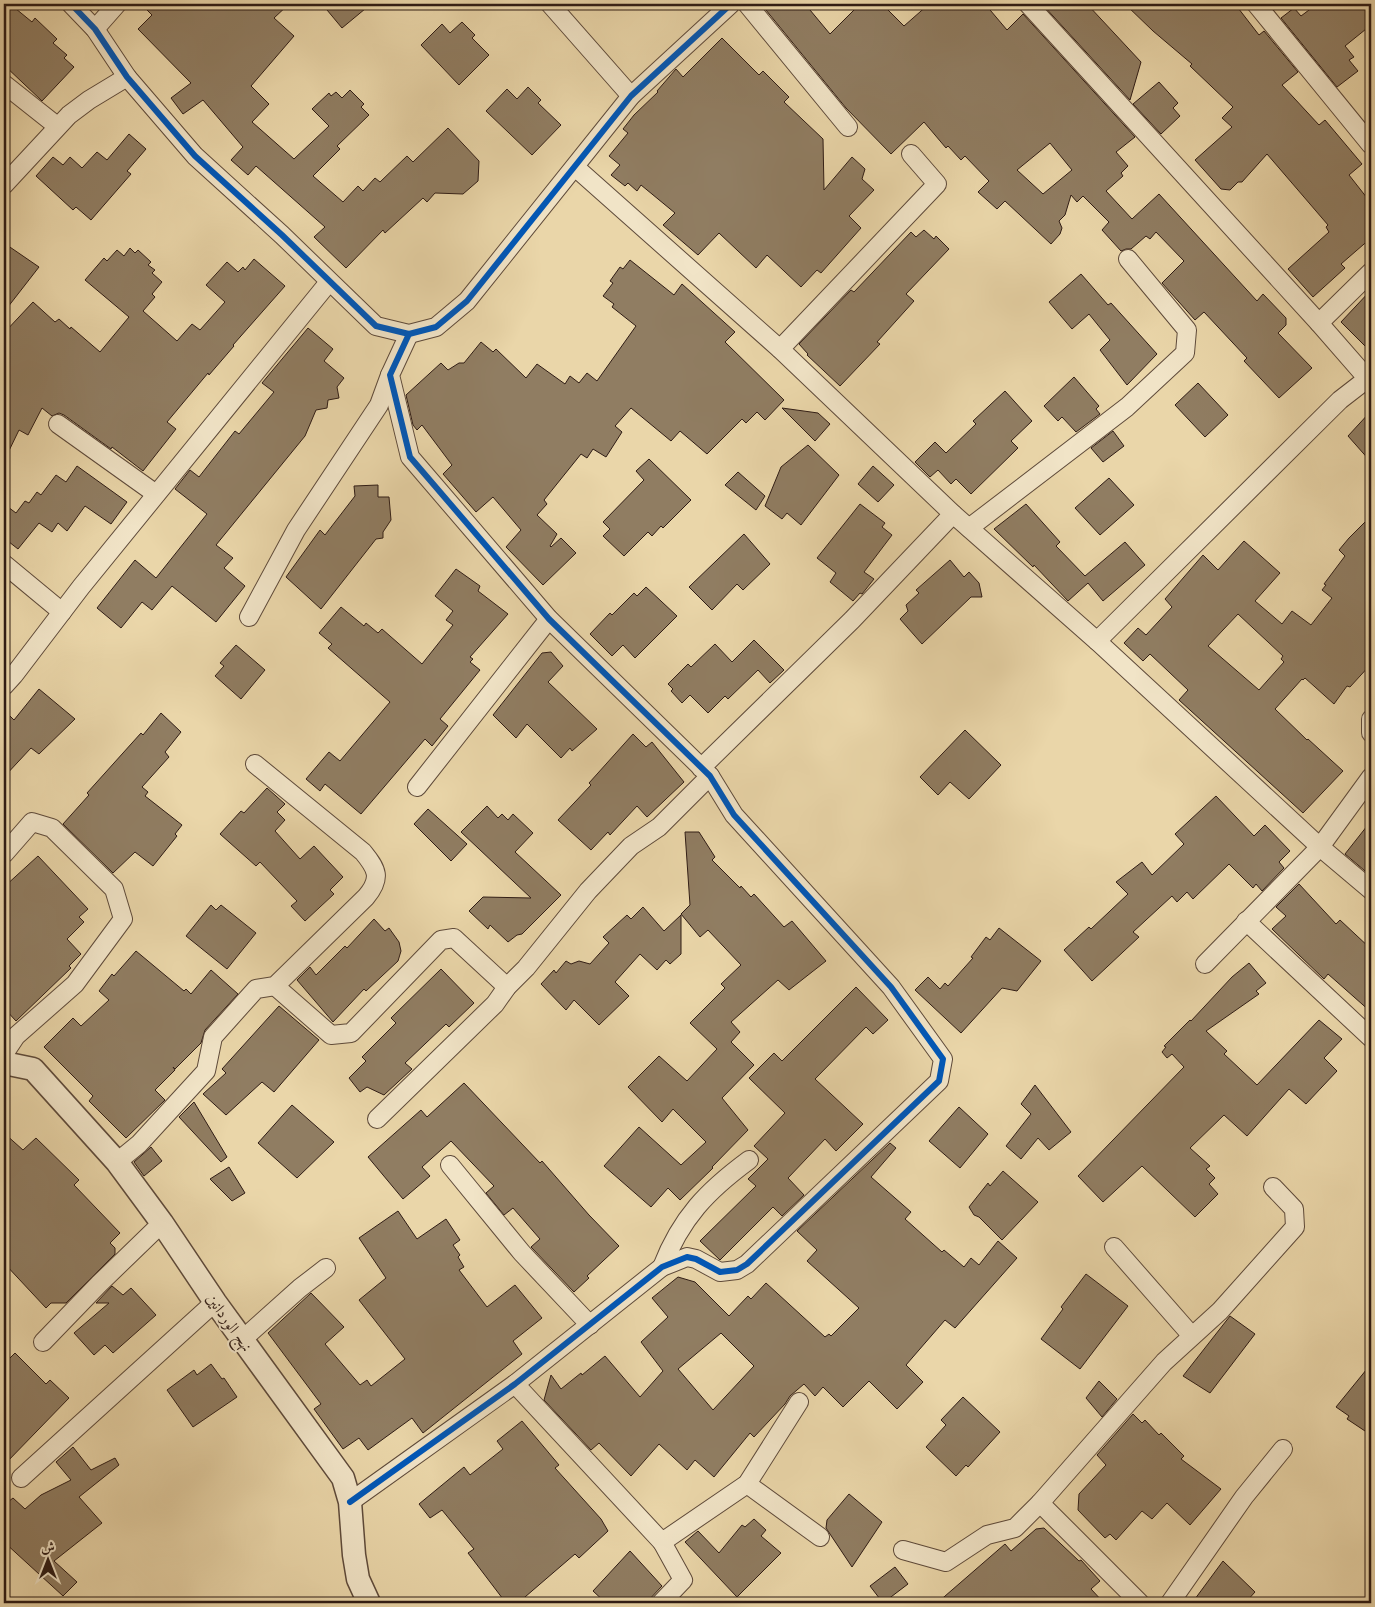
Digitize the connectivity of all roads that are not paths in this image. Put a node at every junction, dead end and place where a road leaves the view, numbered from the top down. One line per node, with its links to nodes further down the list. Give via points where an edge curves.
1 (71, 4): 8 (street)
2 (118, 4): 8 (street)
3 (550, 4): 11 (street)
4 (731, 4): 11 (street)
5 (747, 4): 13 (street)
6 (1028, 4): 21 (street)
7 (1256, 4): 14 (street)
8 (96, 29): 9 (street)
9 (127, 77): 12 (street, via 89,100); 20 (street, via 195,156)
10 (4, 84): 12 (street)
11 (631, 96): 16 (street)
12 (57, 126): 17 (street)
13 (848, 127)
14 (1371, 145)
15 (912, 154): 23 (street, via 937,184)
16 (575, 167): 22 (street, via 467,301 436,327); 23 (street)
17 (4, 185)
18 (1128, 259): 29 (street, via 1187,330 1184,354 1127,408)
19 (1371, 272): 21 (street)
20 (329, 282): 22 (street, via 376,326); 27 (street)
21 (1320, 323): 25 (street)
22 (409, 334): 24 (street)
23 (780, 349): 28 (street)
24 (390, 375): 32 (street, via 379,405 296,530); 33 (street, via 410,457)
25 (1369, 377): 34 (street, via 1340,400)
26 (58, 424): 27 (street)
27 (156, 494): 31 (street)
28 (953, 514): 29 (street); 39 (street)
29 (970, 528): 34 (street)
30 (4, 564): 31 (street)
31 (62, 612): 35 (street)
32 (248, 617)
33 (549, 619): 39 (street); 41 (street)
34 (1097, 641): 42 (street)
35 (4, 686)
36 (1371, 719): 37 (street)
37 (1371, 732)
38 (255, 764): 47 (street, via 363,852 376,873 376,881 366,897)
39 (705, 772): 48 (street, via 659,827 631,846 588,891); 59 (street, via 734,815 891,987 943,1059 939,1081 747,1264 737,1270 720,1272 687,1257)
40 (1371, 777): 42 (street)
41 (417, 787)
42 (1320, 847): 44 (street); 45 (street)
43 (4, 854): 50 (street, via 32,822 52,828 114,890 123,919 75,984 16,1036)
44 (1371, 890)
45 (1246, 921): 46 (street); 49 (street)
46 (1205, 964)
47 (275, 986): 48 (street, via 331,1035 351,1033 441,940 454,938); 54 (street, via 256,989 213,1037 206,1071 139,1144)
48 (507, 987): 52 (street, via 495,1004)
49 (1371, 1038)
50 (4, 1054)
51 (4, 1064): 54 (street, نهج الوردانين, via 33,1068)
52 (377, 1119)
53 (749, 1160): 59 (street, via 728,1175 694,1209)
54 (117, 1162): 57 (street, نهج الوردانين)
55 (450, 1165): 62 (street, via 522,1253)
56 (1273, 1187): 63 (street, via 1294,1209 1296,1227 1220,1311)
57 (162, 1223): 61 (street, نهج الوردانين); 65 (street)
58 (1114, 1247): 63 (street)
59 (662, 1267): 62 (street)
60 (326, 1268): 64 (street)
61 (215, 1302): 64 (street, نهج الوردانين); 69 (street)
62 (590, 1325): 66 (street)
63 (1192, 1336): 72 (street, via 1164,1362)
64 (243, 1339): 71 (street, نهج الوردانين, via 343,1478)
65 (43, 1342)
66 (515, 1384): 71 (street); 74 (street)
67 (799, 1402): 70 (street)
68 (1283, 1449): 79 (street, via 1244,1497)
69 (21, 1478)
70 (747, 1484): 73 (street); 74 (street)
71 (350, 1502): 76 (street, نهج الوردانين, via 358,1578)
72 (1040, 1503): 75 (street, via 1015,1528 987,1536 946,1562); 78 (street)
73 (820, 1537)
74 (662, 1542): 77 (street, via 683,1580)
75 (903, 1550)
76 (369, 1603)
77 (661, 1603)
78 (1140, 1603)
79 (1170, 1603)

